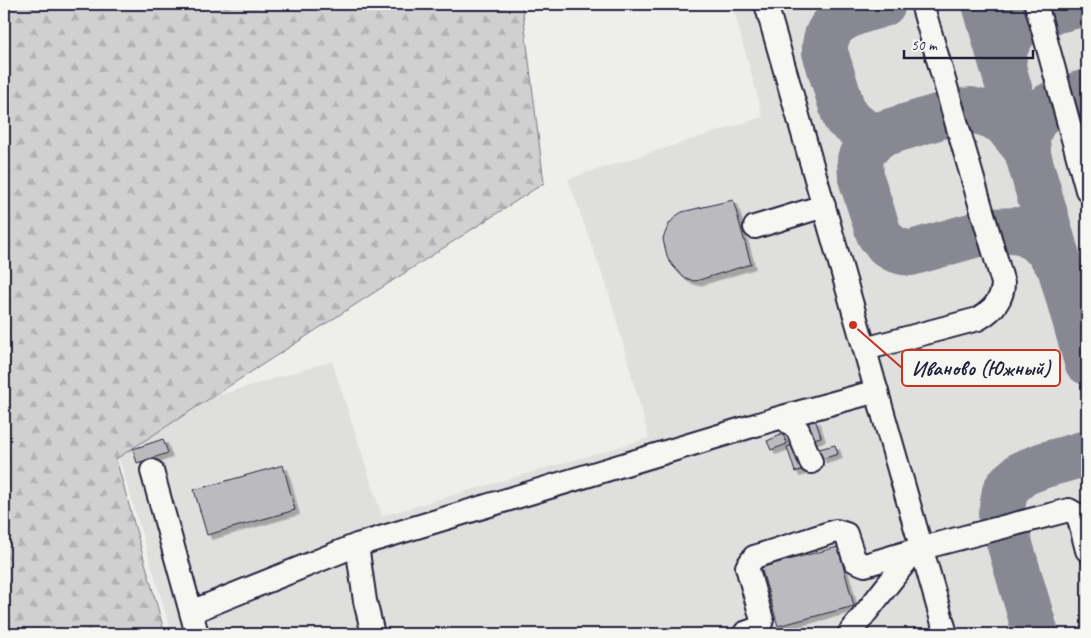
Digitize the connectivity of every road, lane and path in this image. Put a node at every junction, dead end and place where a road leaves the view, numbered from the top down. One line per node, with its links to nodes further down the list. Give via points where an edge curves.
1 (766, 4): 5 (lane)
2 (922, 4): 7 (lane, via 1003,289 998,301 978,319)
3 (1036, 4): 4 (lane)
4 (1087, 190)
5 (824, 206): 6 (lane); 7 (lane)
6 (755, 227)
7 (865, 348): 8 (lane)
8 (877, 391): 9 (lane); 13 (lane)
9 (782, 417): 10 (lane, via 798,430); 12 (lane)
10 (812, 462)
11 (152, 471): 15 (lane)
12 (357, 545): 15 (lane); 18 (lane)
13 (918, 549): 14 (lane, via 1069,510 1079,519); 16 (lane, via 865,565 855,561 846,534 836,530 754,557 747,567 762,620 759,628); 19 (lane); 20 (lane)
14 (1087, 550)
15 (191, 612): 17 (lane)
16 (745, 632)
17 (197, 634)
18 (373, 634)
19 (849, 634)
20 (946, 634)

